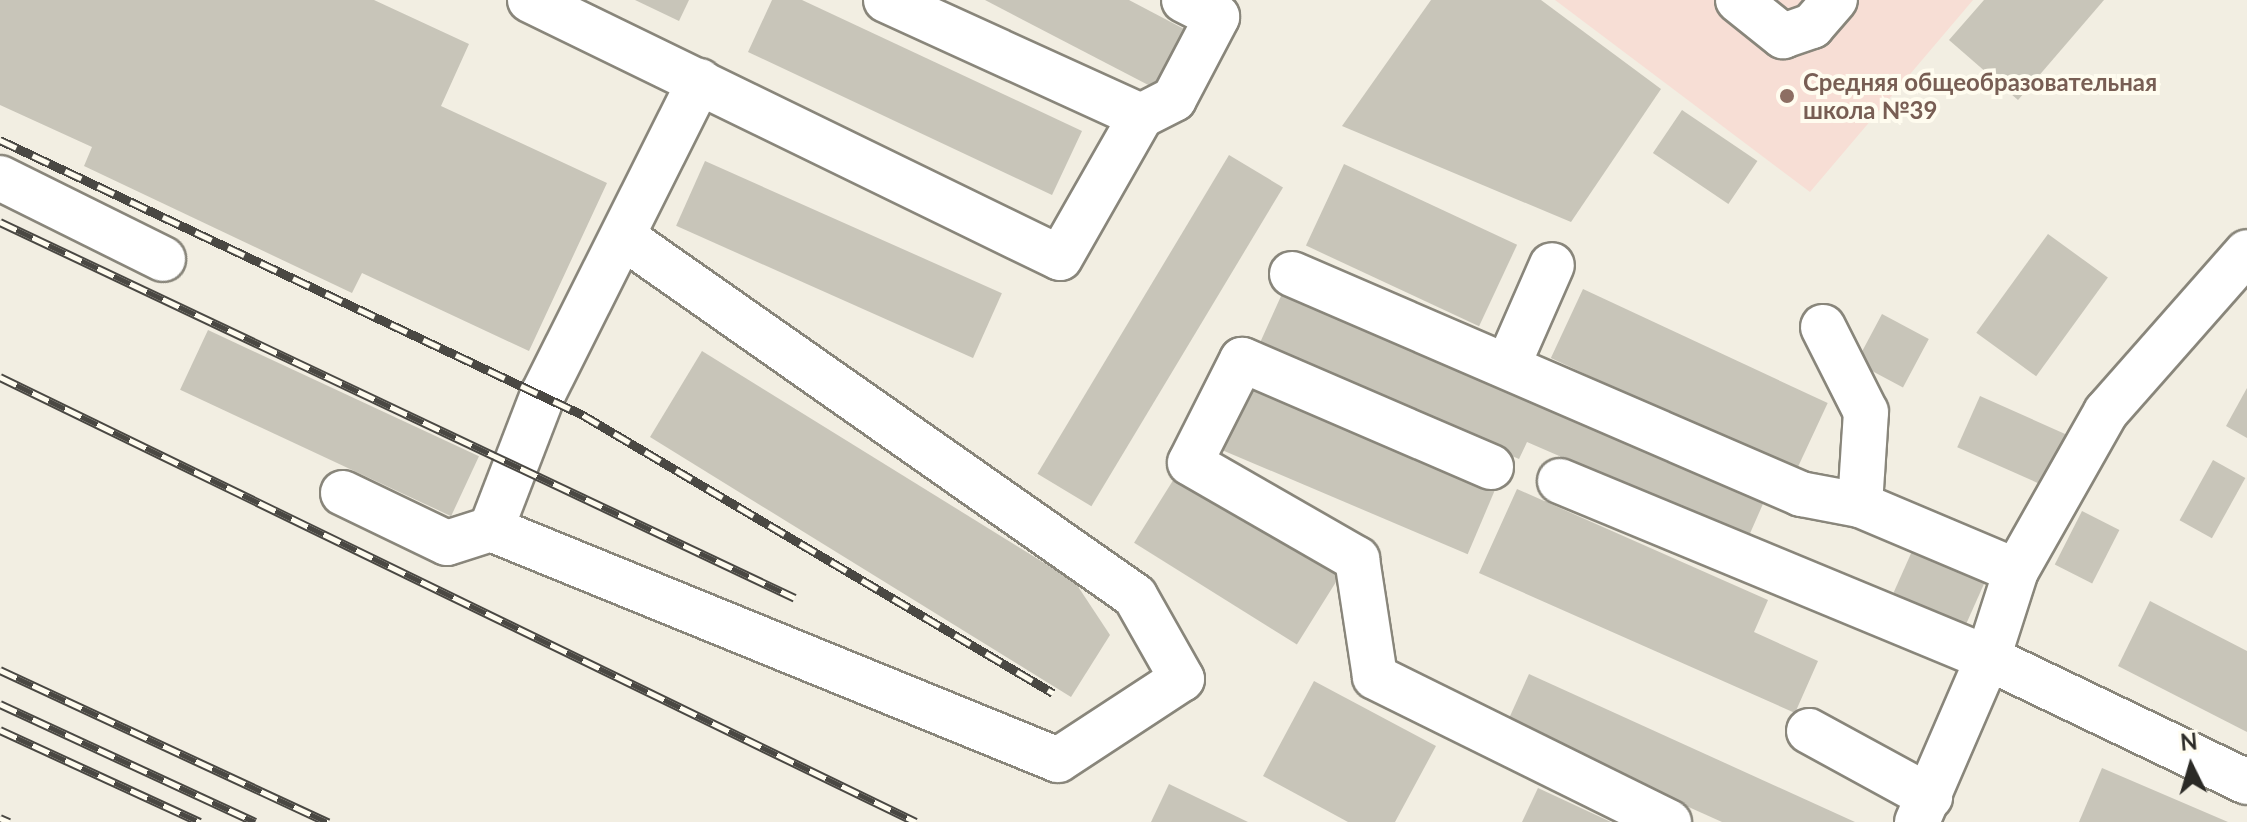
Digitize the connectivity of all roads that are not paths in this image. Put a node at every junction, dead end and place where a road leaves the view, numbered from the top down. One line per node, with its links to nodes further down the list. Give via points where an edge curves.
1 (530, 0): 6 (lane)
2 (886, 0): 7 (lane)
3 (1184, 0): 7 (lane, via 1217,17 1174,99)
4 (1738, 0): 5 (lane, via 1783,36 1812,26)
5 (1835, 0)
6 (700, 81): 7 (lane, via 1060,258); 9 (lane)
7 (1141, 116)
8 (0, 178): 11 (lane)
9 (623, 237): 20 (lane, via 543,394); 20 (lane, via 1135,596 1182,679 1058,760)
10 (2247, 252): 21 (lane, via 2106,412)
11 (163, 259)
12 (1552, 265): 15 (lane)
13 (1292, 274): 15 (lane)
14 (1823, 327): 19 (lane, via 1866,412)
15 (1508, 365): 19 (lane, via 1801,494)
16 (1491, 467): 26 (lane, via 1242,360 1190,463 1357,559 1375,677)
17 (1560, 481): 22 (lane)
18 (343, 493): 20 (lane, via 447,543)
19 (1860, 505): 21 (lane)
20 (491, 529)
21 (2016, 571): 22 (lane)
22 (1988, 658): 24 (lane); 25 (lane)
23 (1809, 731): 25 (lane)
24 (2247, 782)
25 (1924, 810)
26 (1669, 822)

